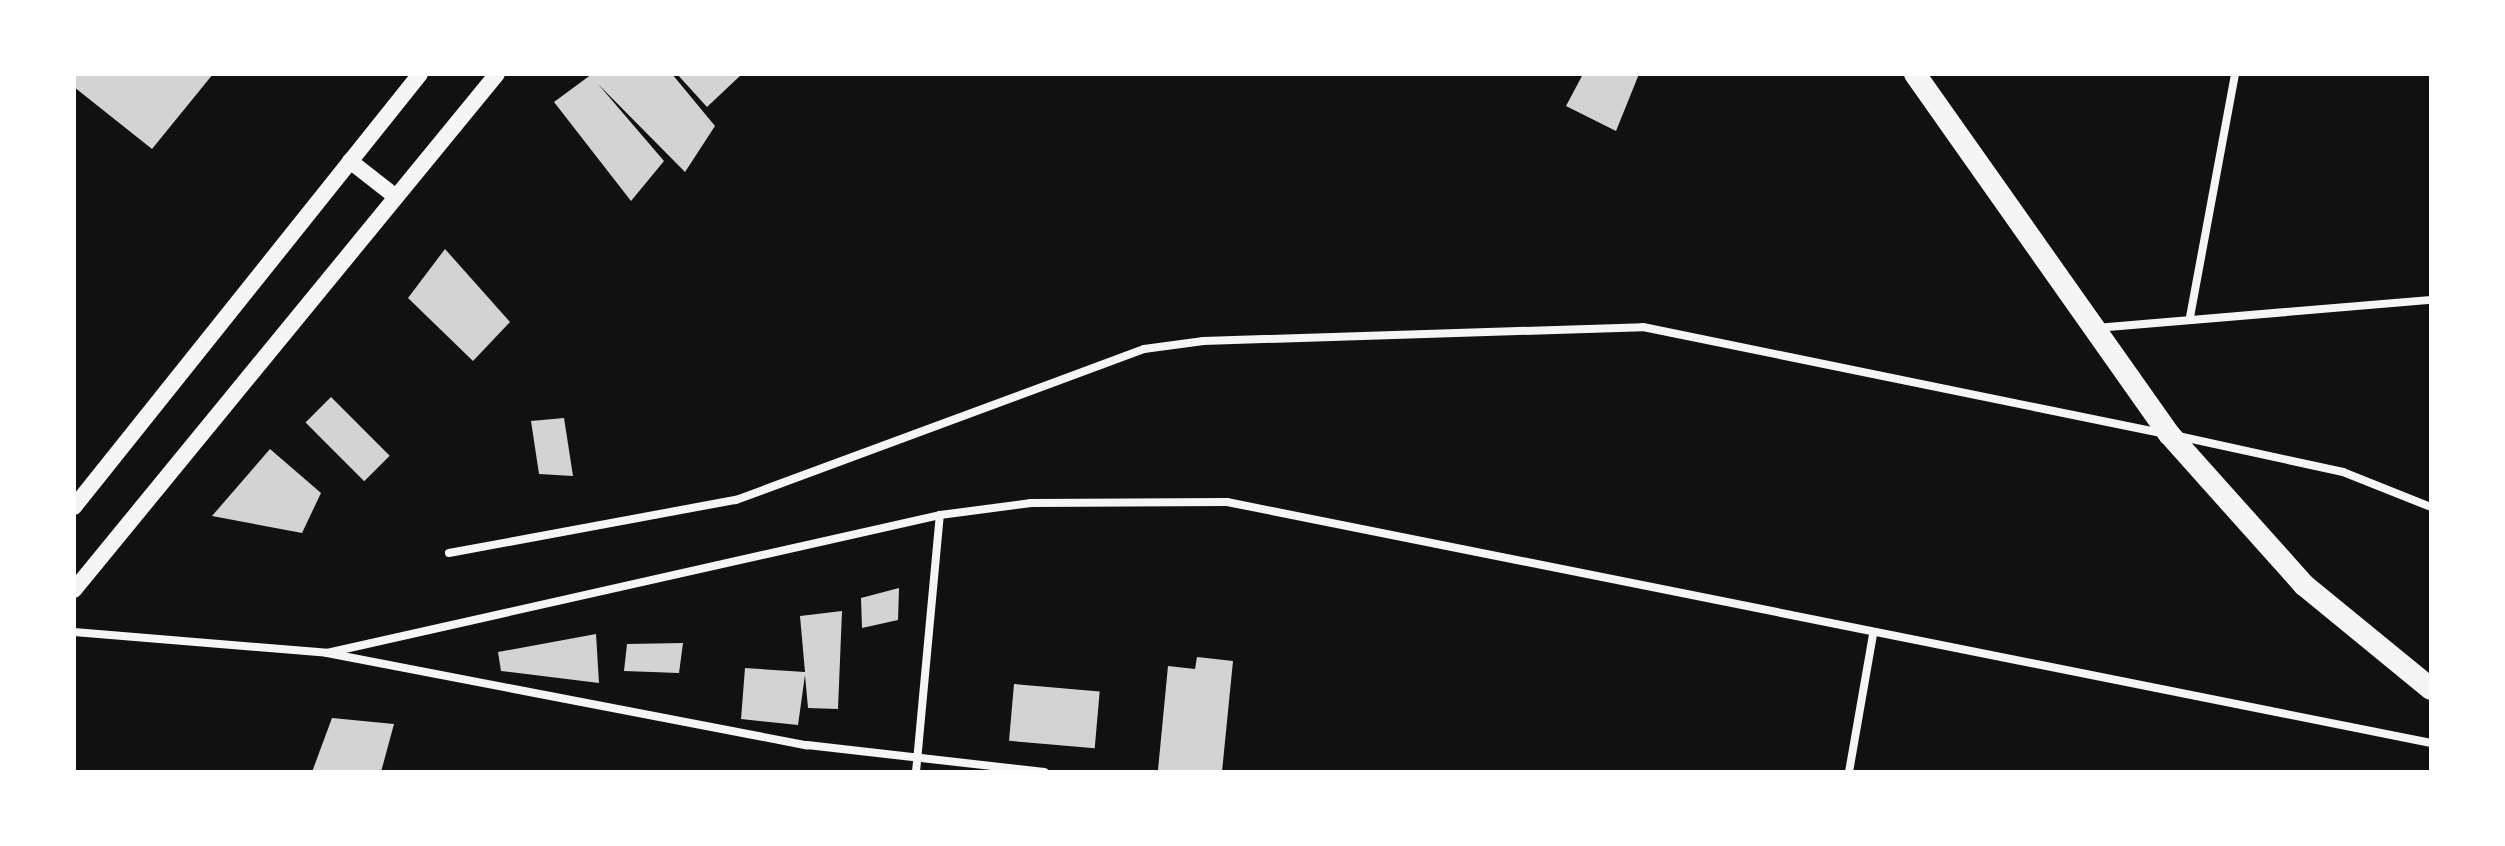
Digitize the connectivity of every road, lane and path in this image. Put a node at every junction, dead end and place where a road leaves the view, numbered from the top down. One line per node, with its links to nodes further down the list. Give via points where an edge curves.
1 (420, 74): 5 (main road)
2 (497, 74): 6 (main road)
3 (1915, 74): 9 (highway)
4 (2235, 74): 8 (street)
5 (350, 161): 6 (main road); 11 (main road)
6 (396, 197): 15 (main road)
7 (2431, 300): 8 (street)
8 (2190, 317): 9 (street)
9 (2091, 329): 10 (highway)
10 (2169, 434): 12 (street, via 2343,472); 14 (street, via 1643,327 1203,341 1144,349 736,500); 19 (highway, via 2304,585)
11 (74, 507)
12 (2431, 507)
13 (940, 515): 17 (street, via 1031,503 1227,502); 18 (street); 21 (street)
14 (449, 553)
15 (74, 590)
16 (74, 632): 18 (street)
17 (1873, 635): 20 (street); 24 (street)
18 (327, 653): 21 (street)
19 (2431, 689)
20 (2431, 743)
21 (916, 761): 22 (street); 23 (street)
22 (916, 772)
23 (1044, 772)
24 (1849, 772)

